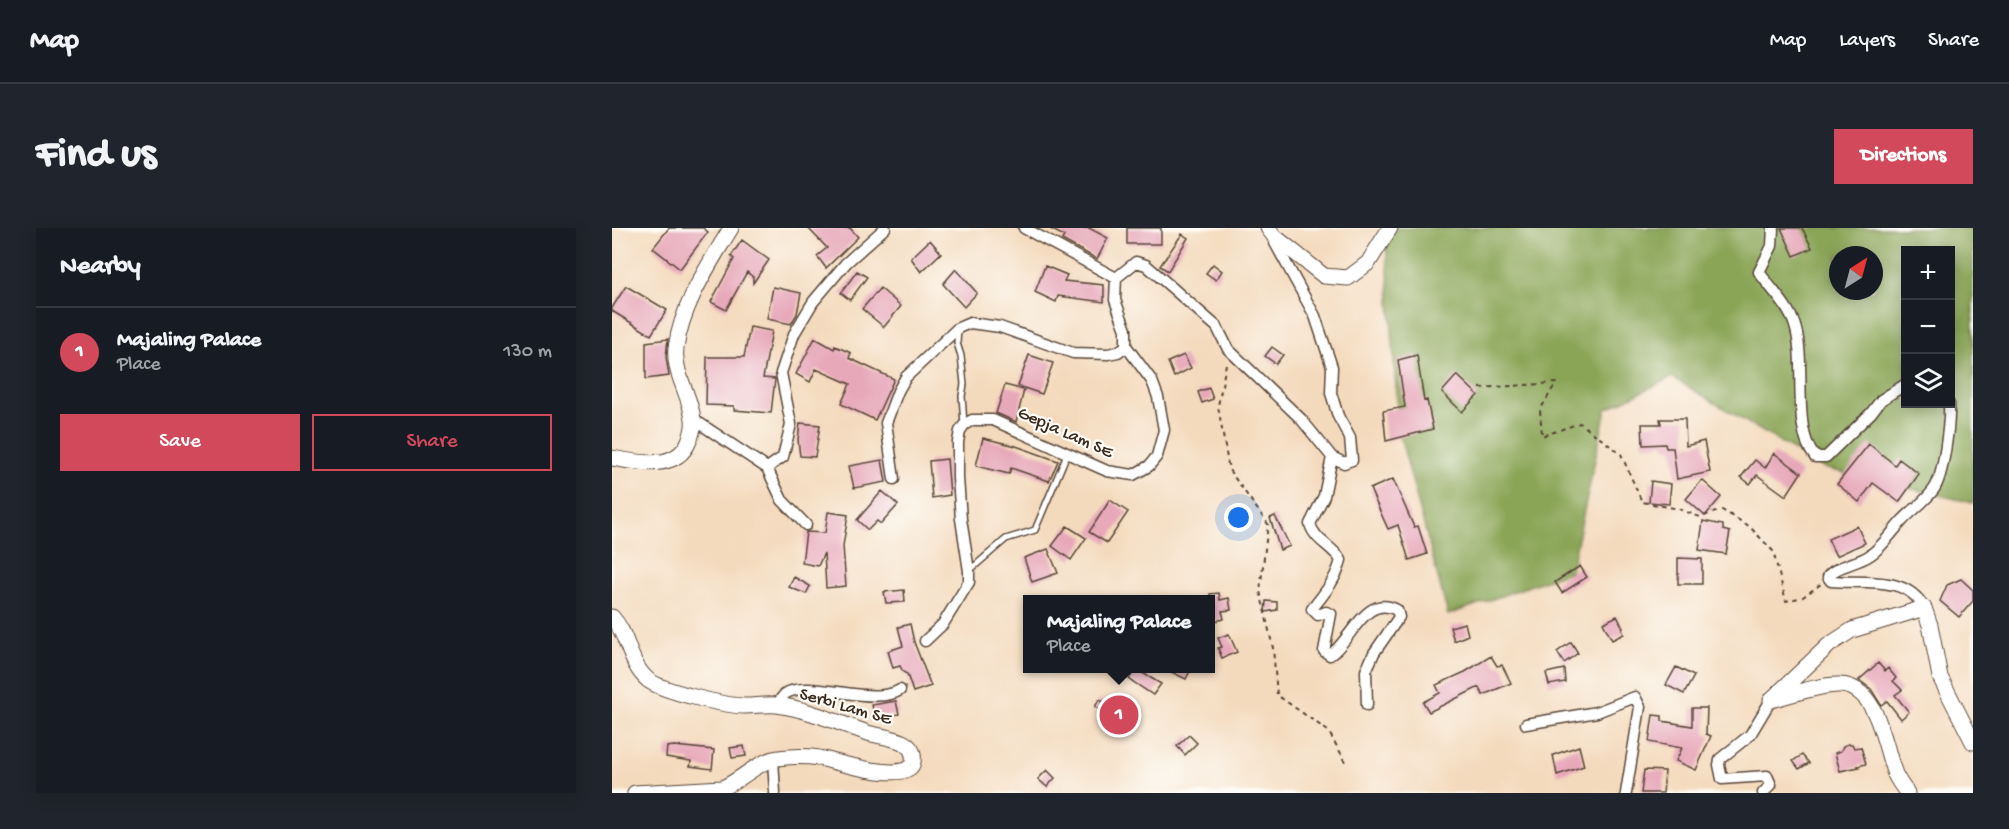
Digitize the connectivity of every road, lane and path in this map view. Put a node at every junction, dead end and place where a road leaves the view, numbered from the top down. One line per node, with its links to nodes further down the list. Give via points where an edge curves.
1 (731, 228): 14 (street, via 696,290 676,350 677,369)
2 (885, 228): 19 (street, via 846,263 813,302 794,334 781,373 791,424 783,458)
3 (1024, 228): 7 (street)
4 (1390, 228): 6 (street, via 1368,263 1348,278 1324,276)
5 (1773, 228): 11 (street, via 1772,246 1758,273 1795,324 1800,346 1801,408 1808,448 1815,457 1826,457 1881,400)
6 (1271, 232): 17 (street, via 1315,316 1332,367 1331,393 1350,438 1352,460 1344,463)
7 (1116, 278): 9 (street, Gepja Lam SE, via 1115,300 1126,330); 10 (street, via 1136,262 1146,265 1217,327)
8 (958, 328): 9 (street, via 970,323 1000,327 1073,353 1108,354); 15 (lane); 20 (street, via 906,377 898,391 886,423)
9 (1126, 346): 16 (street, Gepja Lam SE, via 1152,381 1158,397 1164,430 1157,456 1142,471 1122,475)
10 (1228, 349): 17 (street, via 1301,419); 34 (path, via 1218,406 1229,470 1268,524 1260,591 1273,648 1277,695 1328,731)
11 (1901, 387)
12 (1480, 388): 23 (path, via 1556,383 1540,410 1542,436 1580,423 1621,454 1642,502 1700,517 1722,510 1749,526 1773,551 1786,601 1803,597)
13 (1949, 408): 23 (street, via 1935,488 1874,553 1856,564 1833,570)
14 (693, 419): 18 (street, via 686,448 676,458 650,463); 19 (street)
15 (964, 425): 16 (street, Gepja Lam SE, via 972,420 993,420); 22 (street, via 958,442 958,478)
16 (1067, 454): 22 (lane, via 1035,530 1006,539)
17 (1332, 457): 30 (street, via 1324,496 1310,524 1312,533 1341,561 1334,579 1312,609 1318,615 1331,614 1324,651 1330,655 1338,649 1366,612 1379,605 1398,610 1399,617 1366,670)
18 (612, 458)
19 (767, 468): 21 (street, via 782,500)
20 (894, 479)
21 (806, 525)
22 (969, 571): 26 (street, via 969,582 943,624)
23 (1829, 579): 24 (street, via 1893,584 1914,594)
24 (1924, 608): 28 (street, via 1852,630 1829,645); 32 (street, via 1940,677)
25 (612, 617): 29 (street, Serbi Lam SE, via 638,669 650,681 742,706)
26 (925, 641)
27 (900, 690): 29 (street, via 875,696 807,689 786,693)
28 (1771, 699): 38 (street, via 1750,735 1720,759 1719,765 1722,779 1767,776 1771,785); 39 (street, via 1830,685 1854,688 1876,713 1896,777)
29 (776, 705): 33 (street, Serbi Lam SE, via 891,737 909,748 913,761 905,772 891,772 816,758)
30 (1367, 705)
31 (1526, 724): 37 (street, via 1597,712 1635,697 1640,707)
32 (1973, 742)
33 (773, 759): 35 (street, Serbi Lam SE, via 722,788); 36 (street)
34 (1346, 762)
35 (635, 793)
36 (775, 793)
37 (1626, 793)
38 (1763, 793)
39 (1907, 793)

